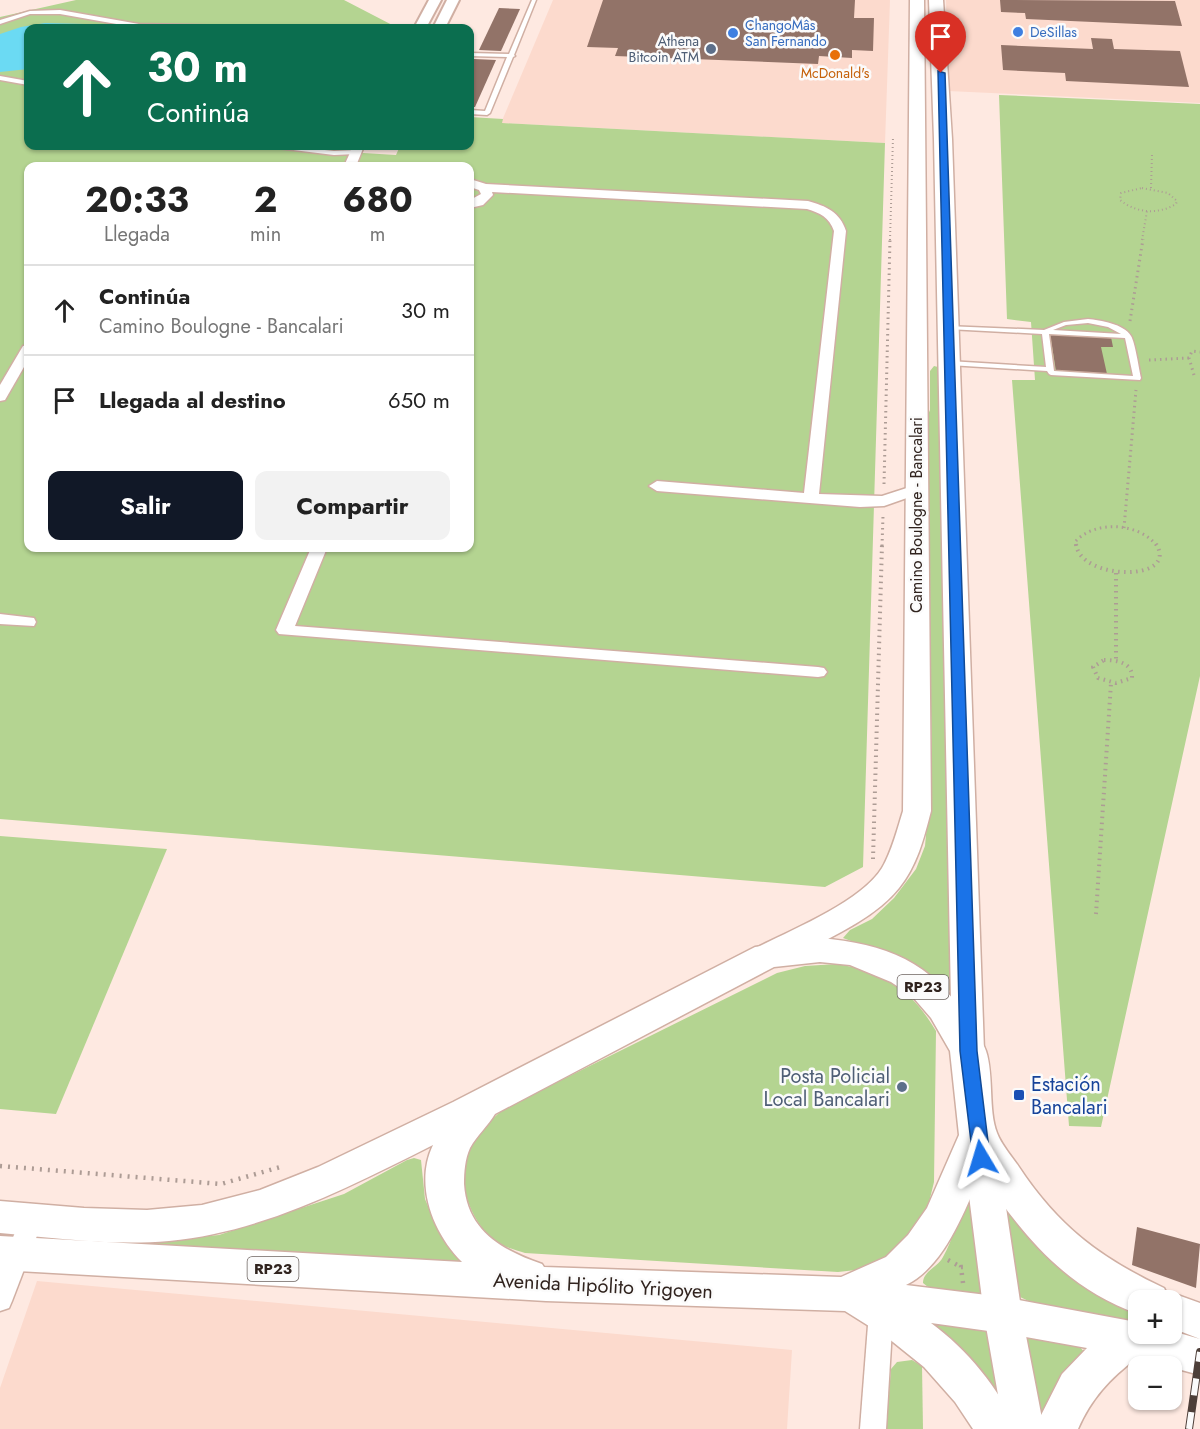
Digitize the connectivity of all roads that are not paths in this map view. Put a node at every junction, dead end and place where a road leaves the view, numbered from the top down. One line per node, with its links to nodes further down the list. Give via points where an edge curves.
1 (435, 0): 8 (street)
2 (453, 0): 9 (street)
3 (534, 0): 11 (lane)
4 (916, 0): 28 (main road, Camino Boulogne - Bancalari)
5 (936, 0): 20 (main road, Camino Boulogne - Bancalari)
6 (0, 22): 7 (lane, via 30,13 60,12)
7 (128, 24)
8 (422, 24)
9 (441, 24)
10 (474, 54): 11 (lane)
11 (512, 56): 14 (lane, via 487,112)
12 (0, 78): 13 (lane)
13 (24, 82)
14 (474, 112)
15 (315, 150): 16 (lane)
16 (351, 150)
17 (474, 184): 18 (street)
18 (484, 188): 19 (street, via 487,195); 29 (street, via 808,205 832,215 840,231)
19 (474, 203)
20 (948, 327): 21 (lane); 24 (main road, Camino Boulogne - Bancalari)
21 (1045, 332): 22 (lane); 22 (lane, via 1058,326 1090,322 1116,327); 25 (lane)
22 (1128, 336): 25 (lane, via 1137,378 1051,373)
23 (24, 356): 26 (street)
24 (949, 363): 25 (lane); 35 (main road, Camino Boulogne - Bancalari)
25 (1050, 369)
26 (0, 397)
27 (657, 486): 29 (street)
28 (916, 490): 29 (street, via 884,501); 34 (main road, Camino Boulogne - Bancalari, via 917,812 904,853 889,881 869,900)
29 (811, 499)
30 (317, 552): 33 (street, via 285,630)
31 (0, 619): 32 (street)
32 (28, 622)
33 (818, 672)
34 (767, 956): 35 (main road, RP23, via 820,950 855,954 903,973 924,987 944,1009); 36 (main road, RP23)
35 (968, 1051): 37 (main road, RP23)
36 (483, 1104): 38 (main road, RP23, via 301,1189 255,1206 169,1225 101,1226); 39 (main road, via 449,1152 444,1180 450,1210 459,1230 477,1251)
37 (978, 1135): 40 (main road, RP23, via 1033,1216 1061,1247); 42 (main road, via 943,1216 922,1247); 44 (main road)
38 (12, 1236): 39 (main road, Avenida Hipólito Yrigoyen / RP23); 41 (street)
39 (546, 1284): 42 (main road, Avenida Hipólito Yrigoyen / RP23)
40 (1128, 1290)
41 (0, 1301)
42 (862, 1303): 44 (main road, Avenida Hipólito Yrigoyen / RP23); 50 (street); 51 (main road, via 922,1338 955,1368)
43 (1182, 1314): 45 (main road)
44 (1003, 1315): 46 (main road, Avenida Hipólito Yrigoyen / RP23); 52 (main road)
45 (1200, 1321)
46 (1128, 1338)
47 (1128, 1341): 53 (main road, via 1098,1362 1079,1382)
48 (1150, 1344): 49 (main road, Avenida Hipólito Yrigoyen / RP23)
49 (1200, 1357)
50 (873, 1429)
51 (996, 1429)
52 (1024, 1429)
53 (1056, 1429)

